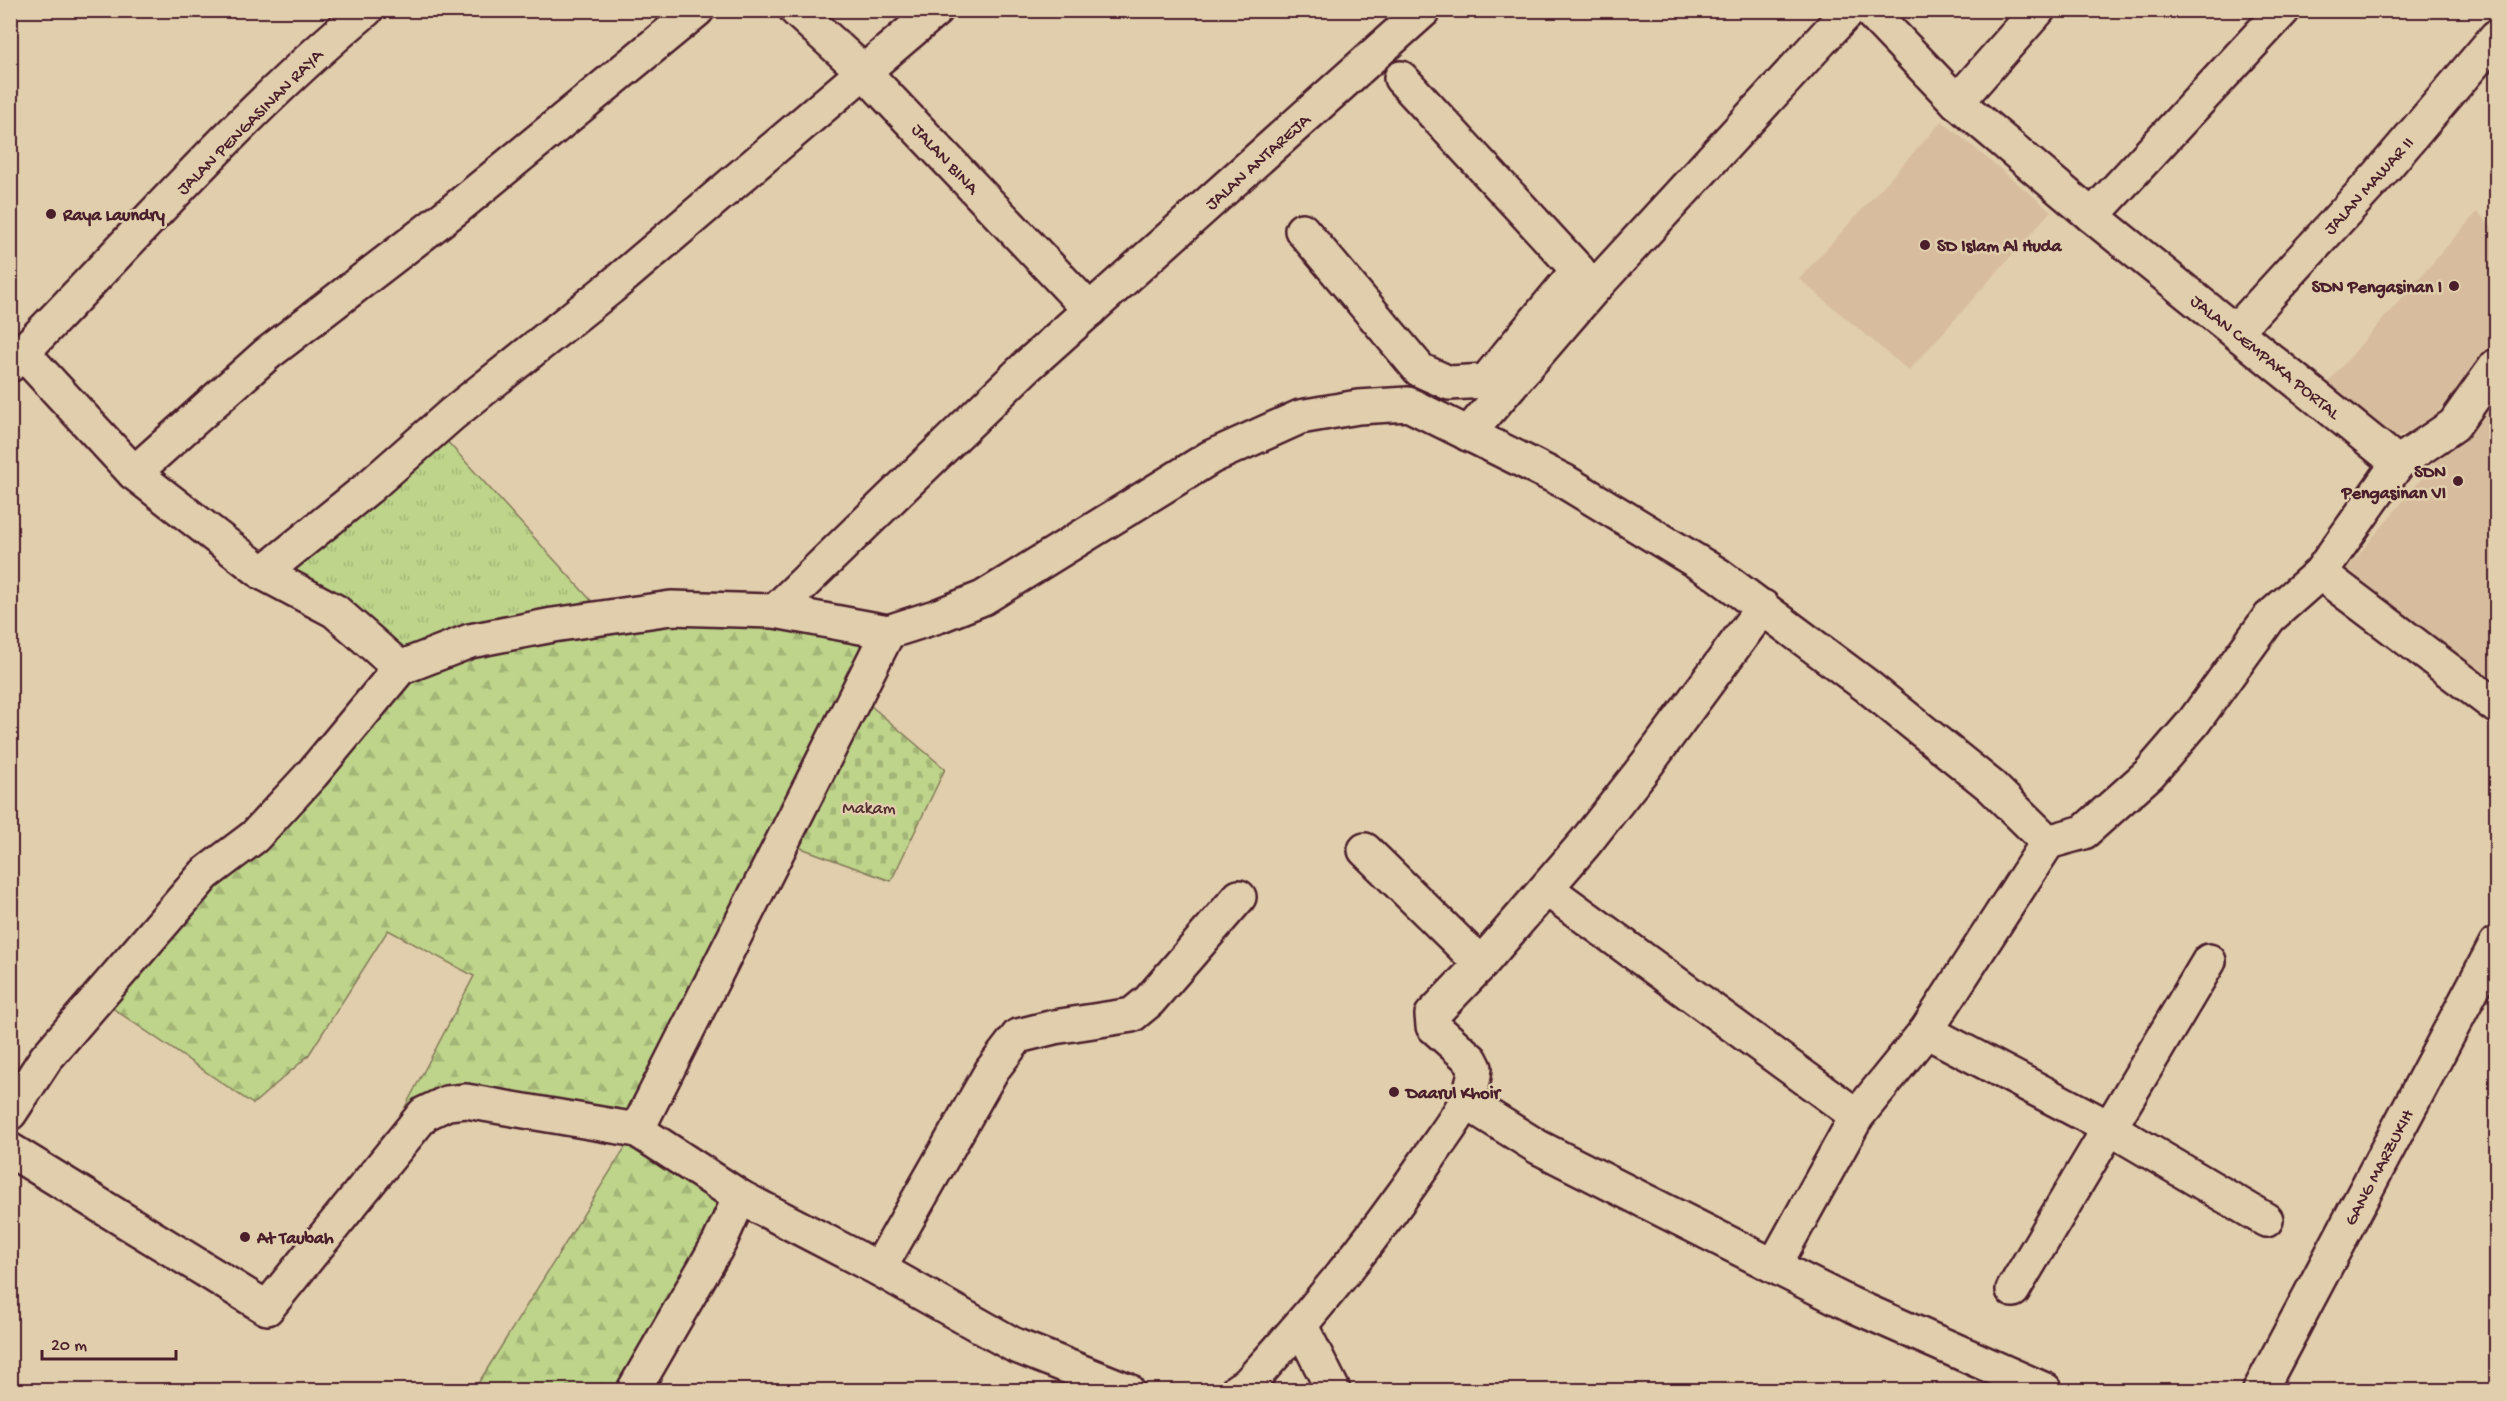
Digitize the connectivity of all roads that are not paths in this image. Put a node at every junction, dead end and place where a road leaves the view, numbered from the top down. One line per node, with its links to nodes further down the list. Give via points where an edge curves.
1 (366, 10): 19 (street, JALAN PENGASINAN RAYA, via 255,111)
2 (697, 10): 23 (street, via 454,210 267,354)
3 (796, 10): 11 (street, JALAN BINA)
4 (936, 10): 11 (street)
5 (1424, 10): 17 (street, JALAN ANTAREJA)
6 (1849, 10): 16 (street)
7 (1869, 10): 13 (street, JALAN CEMPAKA PORTAL)
8 (2038, 10): 13 (street)
9 (2283, 10): 14 (street)
10 (2496, 37): 18 (street, JALAN MAWAR II, via 2377,177)
11 (864, 72): 17 (street, JALAN BINA); 24 (street, via 610,288)
12 (1401, 78): 16 (street)
13 (1957, 102): 14 (street, JALAN CEMPAKA PORTAL)
14 (2092, 216): 18 (street, JALAN CEMPAKA PORTAL)
15 (1302, 230): 16 (street, via 1420,370 1449,382 1486,381)
16 (1585, 280): 21 (street)
17 (1090, 310): 27 (street, JALAN ANTAREJA, via 1026,367)
18 (2236, 331): 22 (street, JALAN CEMPAKA PORTAL)
19 (16, 359): 23 (street)
20 (2496, 366): 22 (street, via 2454,425)
21 (1468, 434): 26 (street, via 1564,481 1717,574); 28 (street, via 1408,404 1300,417 1211,457 983,598)
22 (2398, 463): 25 (street)
23 (134, 472): 24 (street)
24 (262, 573): 29 (street, via 335,611)
25 (2320, 573): 30 (street); 31 (street, via 2269,618 2193,723 2149,774 2084,832)
26 (1763, 607): 31 (street, via 1991,786); 33 (street, via 1647,764)
27 (775, 612): 28 (street); 29 (street, via 671,608 553,625 470,641)
28 (888, 632): 43 (street)
29 (400, 668): 40 (street, via 254,837 198,883 46,1058)
30 (2496, 706)
31 (2048, 842): 38 (street)
32 (1365, 850): 37 (street)
33 (1546, 889): 37 (street); 41 (street)
34 (1239, 897): 48 (street, via 1149,1001 1132,1015 1017,1036 992,1070)
35 (2496, 944): 56 (street, GANG MARZUKIH)
36 (2209, 962): 42 (street)
37 (1481, 964): 39 (street, via 1432,1016 1433,1026 1475,1068)
38 (1926, 1031): 41 (street); 42 (street)
39 (1466, 1102): 47 (street, via 1538,1147); 50 (street, via 1371,1240)
40 (10, 1113)
41 (1857, 1116): 47 (street)
42 (2108, 1127): 46 (street); 49 (street)
43 (637, 1130): 44 (street, via 466,1101 447,1103 424,1114 267,1308); 45 (street)
44 (10, 1150)
45 (740, 1197): 48 (street); 52 (street, via 719,1243)
46 (2266, 1220)
47 (1774, 1266): 51 (street)
48 (879, 1269): 53 (street, via 1014,1345)
49 (2013, 1290)
50 (1301, 1326): 54 (street); 55 (street)
51 (2032, 1388)
52 (634, 1390)
53 (1127, 1390)
54 (1238, 1390)
55 (1333, 1390)
56 (2260, 1390)

